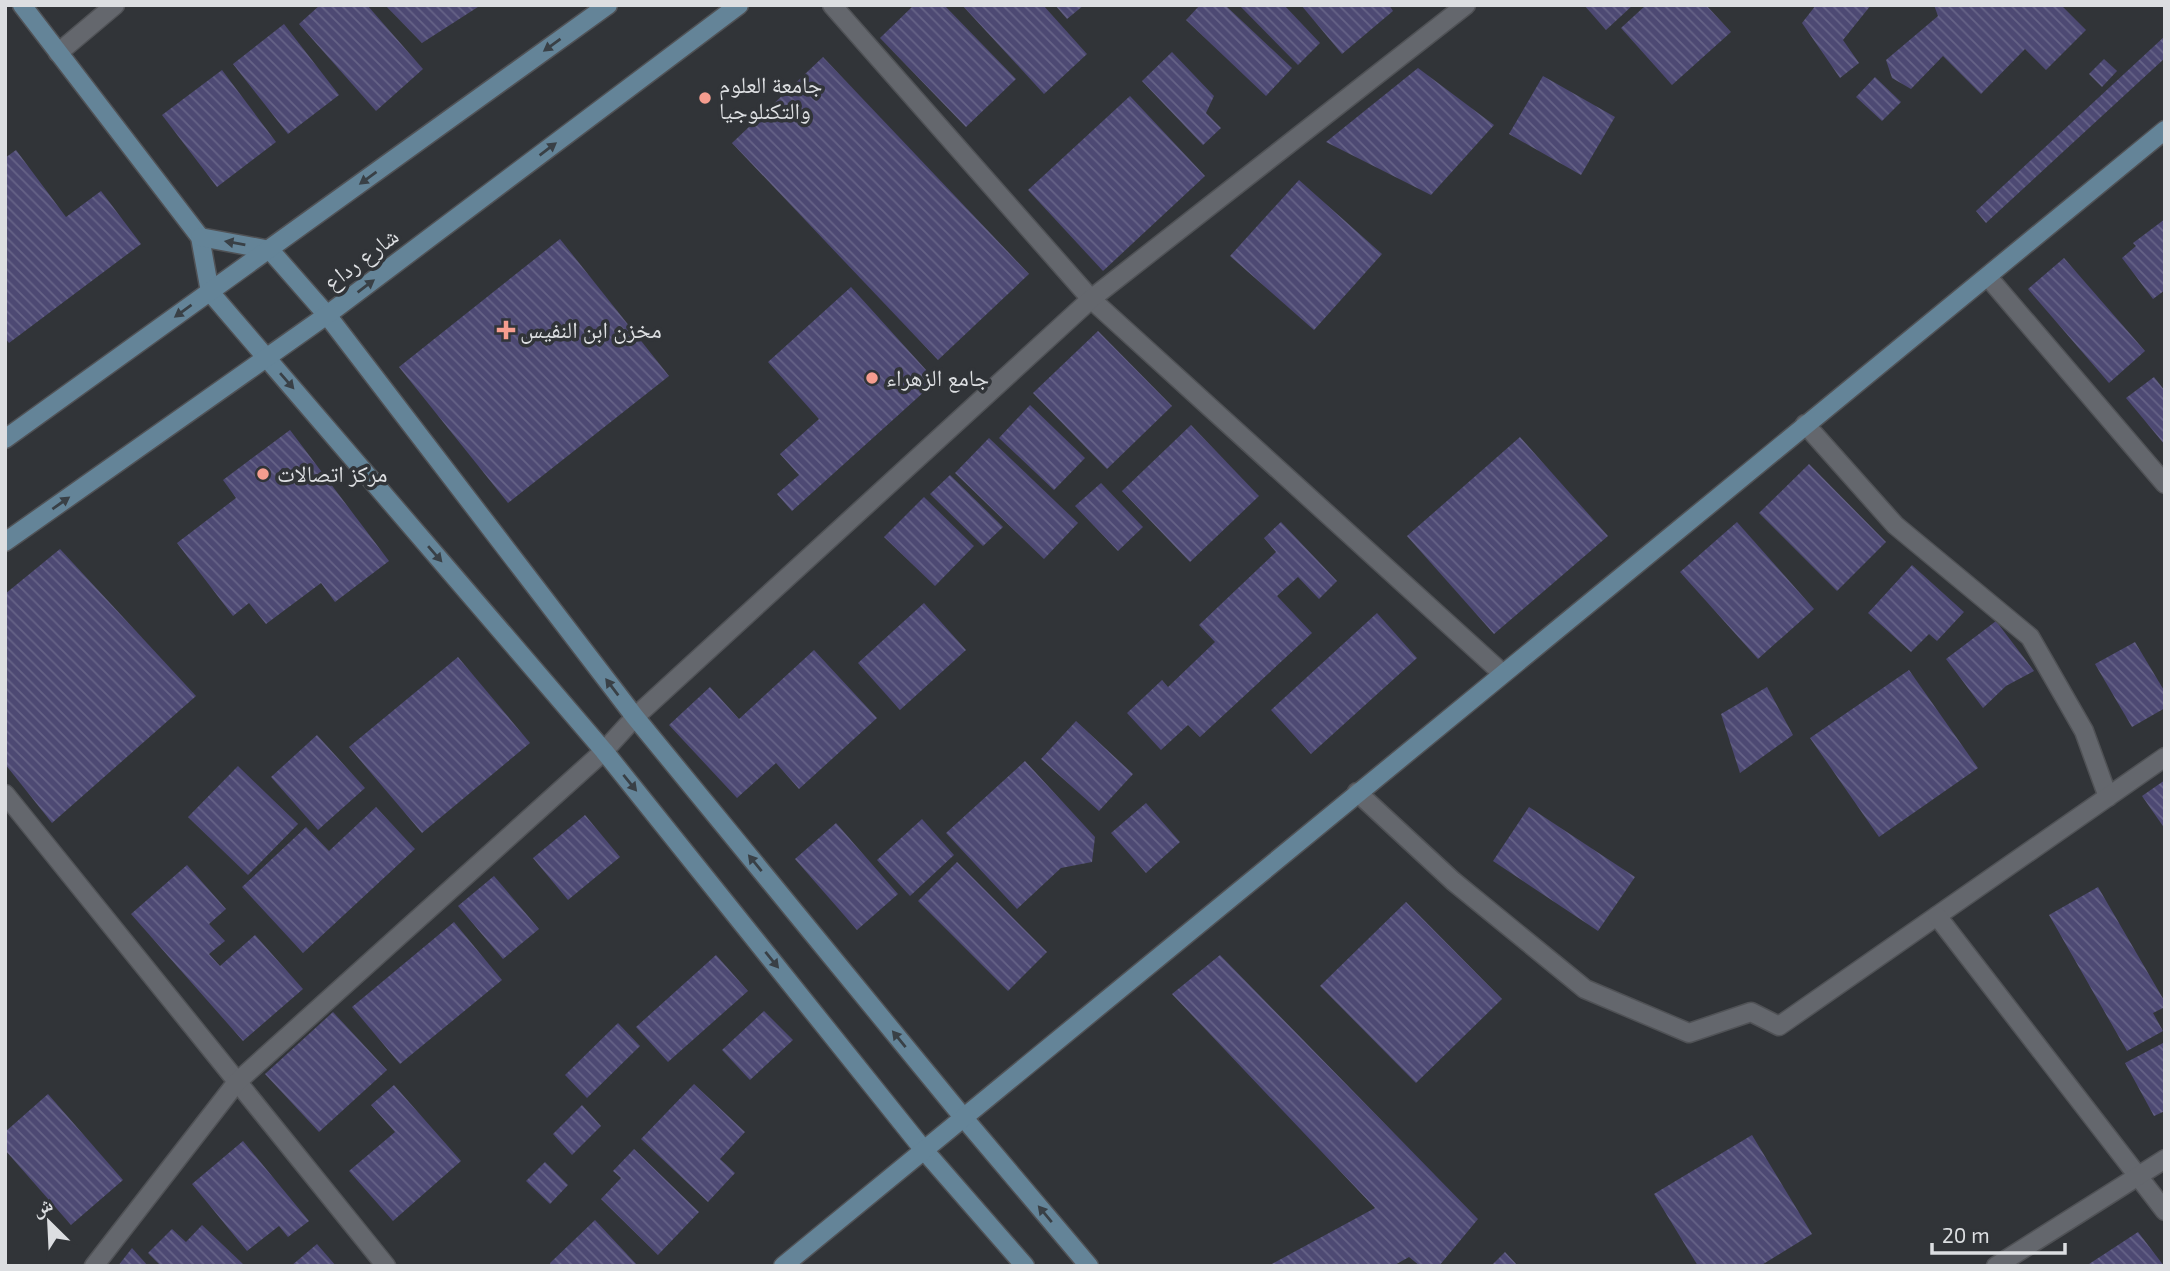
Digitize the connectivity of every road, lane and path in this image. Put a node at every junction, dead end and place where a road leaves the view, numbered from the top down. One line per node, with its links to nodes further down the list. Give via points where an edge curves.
1 (22, 5): 7 (street)
2 (115, 5): 7 (street)
3 (608, 5): 10 (street, one-way to 10)
4 (739, 5): 14 (street, شارع رداع, one-way to 4)
5 (832, 5): 13 (street)
6 (1466, 5): 13 (street)
7 (58, 53): 9 (street)
8 (2165, 130): 11 (street)
9 (200, 237): 10 (street, one-way to 9); 12 (street)
10 (270, 250): 12 (street); 14 (street)
11 (1988, 277): 16 (street); 18 (street)
12 (210, 292): 15 (street); 17 (street, one-way to 17)
13 (1091, 299): 20 (street); 21 (street)
14 (327, 315): 15 (street, شارع رداع); 21 (street, one-way to 14)
15 (267, 358): 19 (street, شارع رداع, one-way to 15); 22 (street, one-way to 22)
16 (1805, 424): 20 (street); 26 (street, via 1895,525 2030,637 2084,731)
17 (5, 439)
18 (2165, 484)
19 (5, 542)
20 (1502, 673): 24 (street)
21 (635, 717): 22 (street); 29 (street, one-way to 21)
22 (604, 751): 28 (street); 30 (street, one-way to 30)
23 (2165, 757): 26 (street)
24 (1357, 792): 27 (street, via 1453,881 1585,989 1689,1033 1751,1013 1779,1026); 29 (street)
25 (5, 794): 28 (street)
26 (2108, 797): 27 (street)
27 (1937, 916): 32 (street)
28 (237, 1082): 34 (street); 35 (street)
29 (963, 1117): 30 (street); 38 (street, one-way to 29)
30 (923, 1149): 36 (street); 37 (street)
31 (2165, 1159): 32 (street)
32 (2136, 1177): 33 (street); 39 (street)
33 (2165, 1212)
34 (94, 1266)
35 (386, 1266)
36 (783, 1266)
37 (1025, 1266)
38 (1089, 1266)
39 (1996, 1266)

